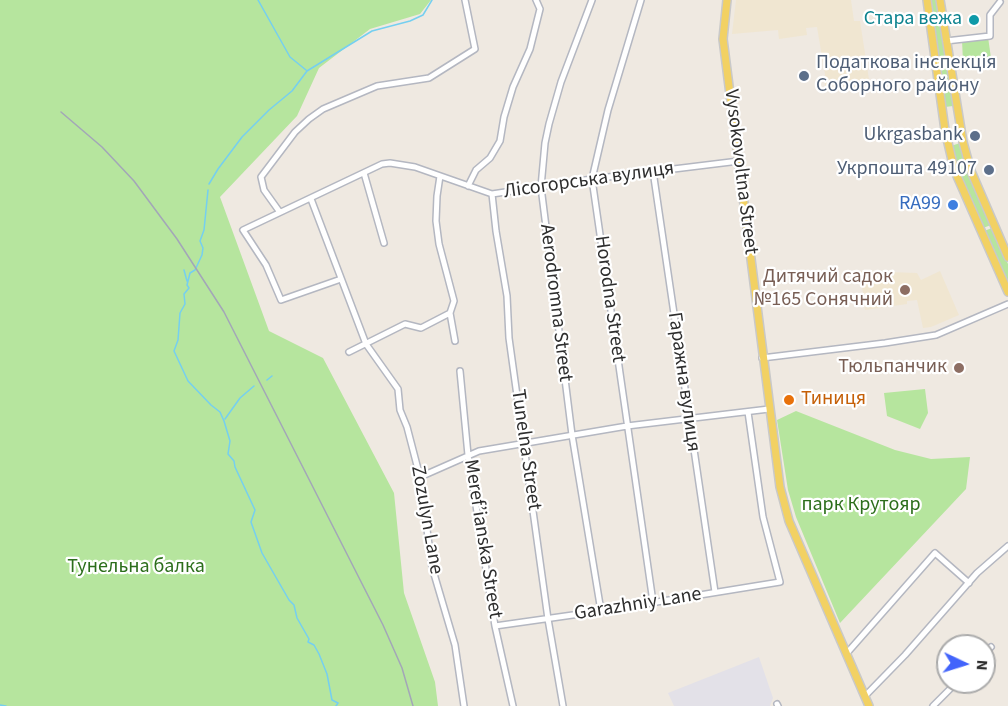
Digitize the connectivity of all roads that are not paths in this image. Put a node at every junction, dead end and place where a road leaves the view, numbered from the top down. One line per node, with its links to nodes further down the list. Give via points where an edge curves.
1 (465, 0): 21 (street, via 476,49 429,78 377,86 322,109 309,119 261,177 264,190)
2 (536, 0): 17 (street, via 540,9 530,49 513,87 500,141)
3 (592, 0): 18 (street, Aerodromna Street, via 549,124)
4 (641, 0): 16 (street, Horodna Street)
5 (727, 0): 12 (main road, Vysokovoltna Street, via 723,39)
6 (927, 0): 25 (main road, via 945,130 957,176)
7 (940, 0): 9 (main road)
8 (1000, 2): 9 (street, via 990,15 990,36)
9 (946, 41): 23 (main road, via 967,157)
10 (993, 60): 11 (street)
11 (956, 65)
12 (739, 161): 13 (street, Лісогорська вулиця); 31 (main road, Vysokovoltna Street)
13 (652, 171): 16 (street, Лісогорська вулиця); 35 (street, Гаражна вулиця)
14 (364, 173): 15 (street, Лісогорська вулиця, via 390,163); 20 (street, Лісогорська вулиця); 22 (street)
15 (440, 176): 17 (street, Лісогорська вулиця); 27 (street, via 436,221 454,301)
16 (592, 179): 18 (street, Лісогорська вулиця); 36 (street, Horodna Street)
17 (468, 186): 19 (street, Лісогорська вулиця)
18 (541, 188): 19 (street, Лісогорська вулиця); 37 (street, Aerodromna Street)
19 (492, 194): 38 (street, Tunelna Street)
20 (311, 199): 21 (street, Лісогорська вулиця); 24 (street, Zozulyn Lane)
21 (279, 211): 24 (street, Лісогорська вулиця, via 243,230 266,265 280,300)
22 (384, 243)
23 (1008, 257)
24 (341, 279): 29 (street, Zozulyn Lane)
25 (1008, 292)
26 (1008, 304): 31 (street, via 936,335)
27 (450, 313): 28 (street); 29 (street, via 421,328 405,324)
28 (455, 341)
29 (366, 344): 30 (street); 40 (street, Zozulyn Lane, via 398,389)
30 (349, 352)
31 (762, 358): 33 (main road, Vysokovoltna Street)
32 (460, 371): 39 (street, Meref’ianska Street)
33 (769, 409): 34 (street); 48 (main road, Vysokovoltna Street, via 787,516)
34 (748, 412): 35 (street); 43 (street, Garazhniy Lane, via 763,517 780,582)
35 (688, 419): 36 (street); 43 (street, Гаражна вулиця)
36 (627, 426): 37 (street); 44 (street, Horodna Street)
37 (573, 435): 38 (street); 45 (street, Aerodromna Street)
38 (524, 444): 39 (street); 46 (street, Tunelna Street)
39 (468, 455): 40 (street); 47 (street, Meref’ianska Street)
40 (420, 481): 51 (street, Zozulyn Lane, via 432,567 455,645)
41 (1008, 546): 42 (street)
42 (969, 583): 48 (street, via 935,553); 50 (street)
43 (715, 592): 44 (street, Garazhniy Lane)
44 (653, 602): 45 (street, Garazhniy Lane)
45 (601, 611): 46 (street, Garazhniy Lane)
46 (548, 619): 47 (street, Garazhniy Lane); 53 (street, Tunelna Street)
47 (495, 626): 52 (street, Meref’ianska Street)
48 (847, 653): 50 (main road, Vysokovoltna Street)
49 (945, 694): 55 (street)
50 (865, 696): 54 (main road, Vysokovoltna Street)
51 (464, 706)
52 (513, 706)
53 (563, 706)
54 (869, 706)
55 (933, 706)

